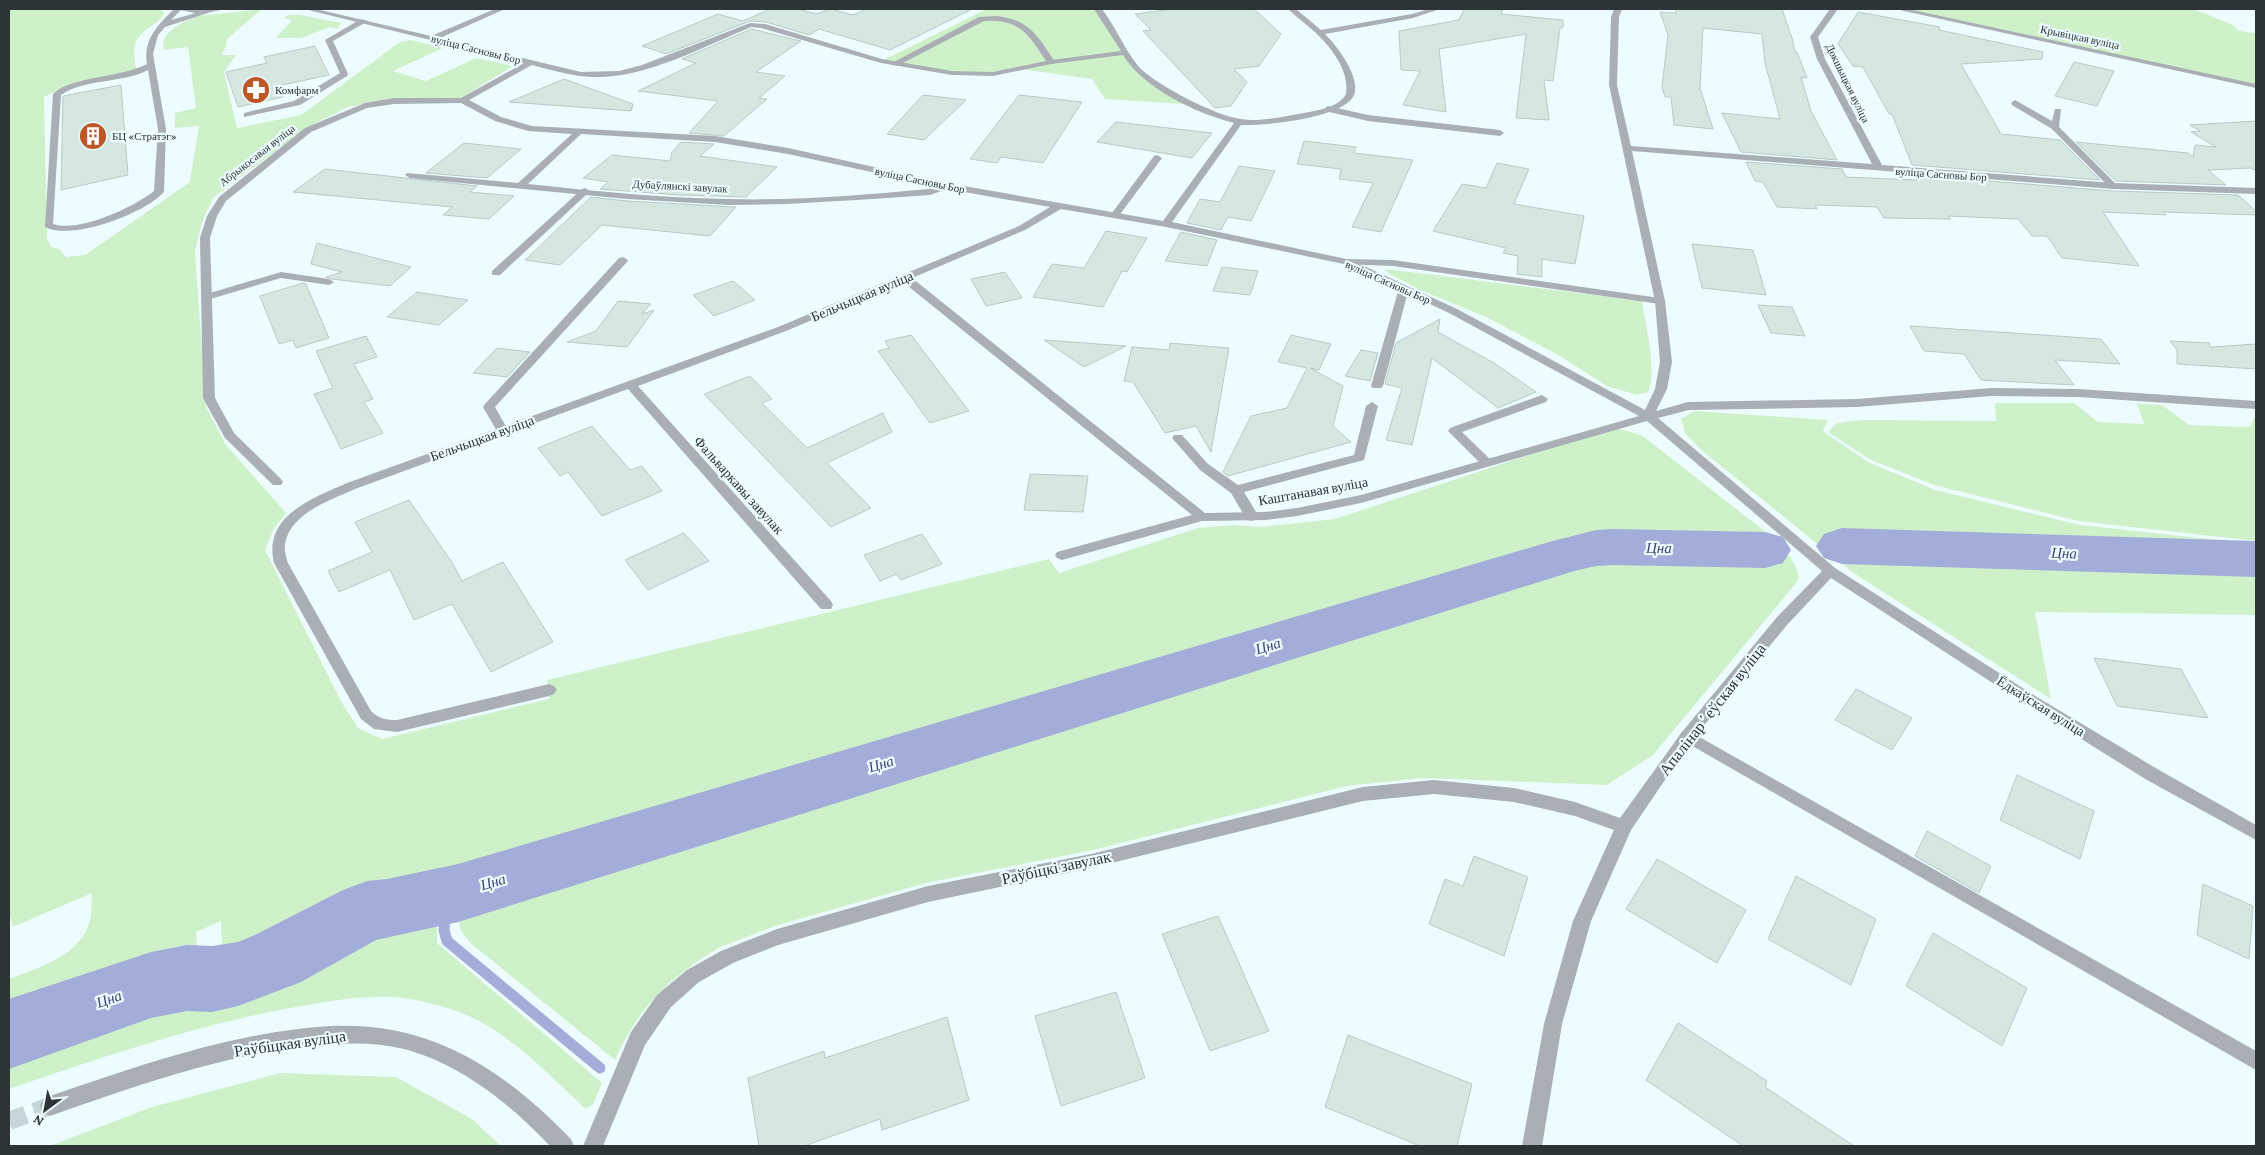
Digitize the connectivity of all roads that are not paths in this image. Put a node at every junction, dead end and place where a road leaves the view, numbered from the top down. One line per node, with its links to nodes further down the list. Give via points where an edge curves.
1 (179, 9): 11 (street); 13 (street)
2 (222, 9): 11 (street)
3 (308, 9): 12 (street, вуліца Сасновы Бор)
4 (501, 9): 15 (street)
5 (1098, 9): 16 (street, via 1108,20)
6 (1292, 9): 14 (street)
7 (1436, 9): 14 (street)
8 (1618, 9): 31 (street, via 1613,85)
9 (1834, 9): 33 (street, Докшыцкая вуліца, via 1814,37 1821,59)
10 (1899, 9): 21 (street, Крывіцкая вуліца)
11 (210, 11): 13 (street)
12 (364, 21): 15 (street, вуліца Сасновы Бор); 26 (street, via 329,40 344,74 297,104)
13 (162, 25): 20 (street, via 150,44)
14 (1322, 32): 24 (street, via 1337,50 1351,83 1348,98)
15 (433, 38): 17 (street, вуліца Сасновы Бор)
16 (1124, 54): 18 (street); 27 (street, via 1154,85)
17 (530, 62): 19 (street, via 582,74 619,73 750,25); 22 (street, вуліца Сасновы Бор)
18 (1051, 62): 19 (street, via 1007,72 974,74 929,71); 19 (street, via 1031,31 1020,23 997,17 982,19)
19 (894, 64)
20 (151, 65): 20 (street, via 162,129 159,192 146,204 125,215 54,228 48,225 57,94 70,87 134,75)
21 (2256, 86)
22 (464, 100): 29 (street, вуліца Сасновы Бор, via 498,119 521,127); 49 (street, Абрыкосавая вуліца, via 394,101 365,106 308,130 222,199 205,238)
23 (2015, 103): 28 (street)
24 (1328, 109): 27 (street, via 1290,118); 30 (street, via 1368,118)
25 (2058, 110): 28 (street)
26 (247, 115)
27 (1240, 122): 42 (street)
28 (2055, 126): 37 (street)
29 (580, 131): 35 (street); 36 (street, вуліца Сасновы Бор, via 715,139 788,151)
30 (1500, 133)
31 (1626, 148): 33 (street, вуліца Сасновы Бор); 50 (street)
32 (1157, 158): 41 (street)
33 (1879, 169): 37 (street, вуліца Сасновы Бор)
34 (410, 175): 35 (street, Дубаўлянскі завулак)
35 (521, 184): 38 (street, Дубаўлянскі завулак)
36 (947, 186): 38 (street, Дубаўлянскі завулак, via 930,192 797,202 702,201); 40 (street, вуліца Сасновы Бор)
37 (2113, 186): 39 (street, вуліца Сасновы Бор)
38 (585, 191): 45 (street)
39 (2256, 192)
40 (1058, 206): 41 (street, вуліца Сасновы Бор); 46 (street, Бельчыцкая вуліца, via 1022,228 943,260)
41 (1115, 216): 42 (street, вуліца Сасновы Бор)
42 (1166, 224): 44 (street, вуліца Сасновы Бор)
43 (622, 260): 57 (street, via 489,407)
44 (1347, 262): 48 (street, вуліца Сасновы Бор); 50 (street, via 1393,263)
45 (496, 273)
46 (906, 279): 51 (street, Бельчыцкая вуліца, via 782,329); 62 (street)
47 (329, 282): 49 (street, via 281,275)
48 (1404, 288): 52 (street); 56 (street, вуліца Сасновы Бор, via 1521,346)
49 (207, 297): 60 (street, Абрыкосавая вуліца, via 209,398 229,435)
50 (1660, 300): 56 (street, via 1666,362 1661,390)
51 (630, 384): 57 (street, Бельчыцкая вуліца); 66 (street, Фальваркавы завулак)
52 (1377, 386)
53 (1542, 399): 59 (street, via 1454,431)
54 (2256, 405): 56 (street, via 1991,392 1857,403 1699,405)
55 (1372, 406): 61 (street, via 1360,457)
56 (1648, 416): 59 (street, Каштанавая вуліца); 65 (street, вуліца Сасновы Бор)
57 (502, 430): 67 (street, Бельчыцкая вуліца, via 324,498 298,514 286,526 278,545 281,563 373,723 396,726)
58 (1178, 438): 61 (street, via 1204,467)
59 (1487, 463): 63 (street, Каштанавая вуліца, via 1361,499 1297,512)
60 (277, 482)
61 (1236, 490): 63 (street)
62 (1202, 516): 63 (street, Каштанавая вуліца); 64 (street)
63 (1252, 516)
64 (1062, 555)
65 (1830, 571): 68 (street, Апалінарʼеўская вуліца, via 1782,621); 70 (street, Ёдкаўская вуліца, via 2152,775)
66 (826, 605)
67 (549, 690)
68 (1687, 736): 69 (street, Апалінарʼеўская вуліца); 71 (street)
69 (1624, 826): 74 (street, Раўбіцкі завулак, via 1575,809 1514,795 1434,787 1363,794 1091,861 928,894 777,937 727,957 693,976 664,1001 638,1039); 75 (street, Апалінарʼеўская вуліца, via 1582,921 1553,1024)
70 (2256, 833)
71 (2256, 1061)
72 (50, 1106): 73 (street, Раўбіцкая вуліца, via 174,1064 250,1045 358,1034 403,1040 448,1057 497,1083 540,1120)
73 (564, 1146)
74 (593, 1146)
75 (1532, 1146)

